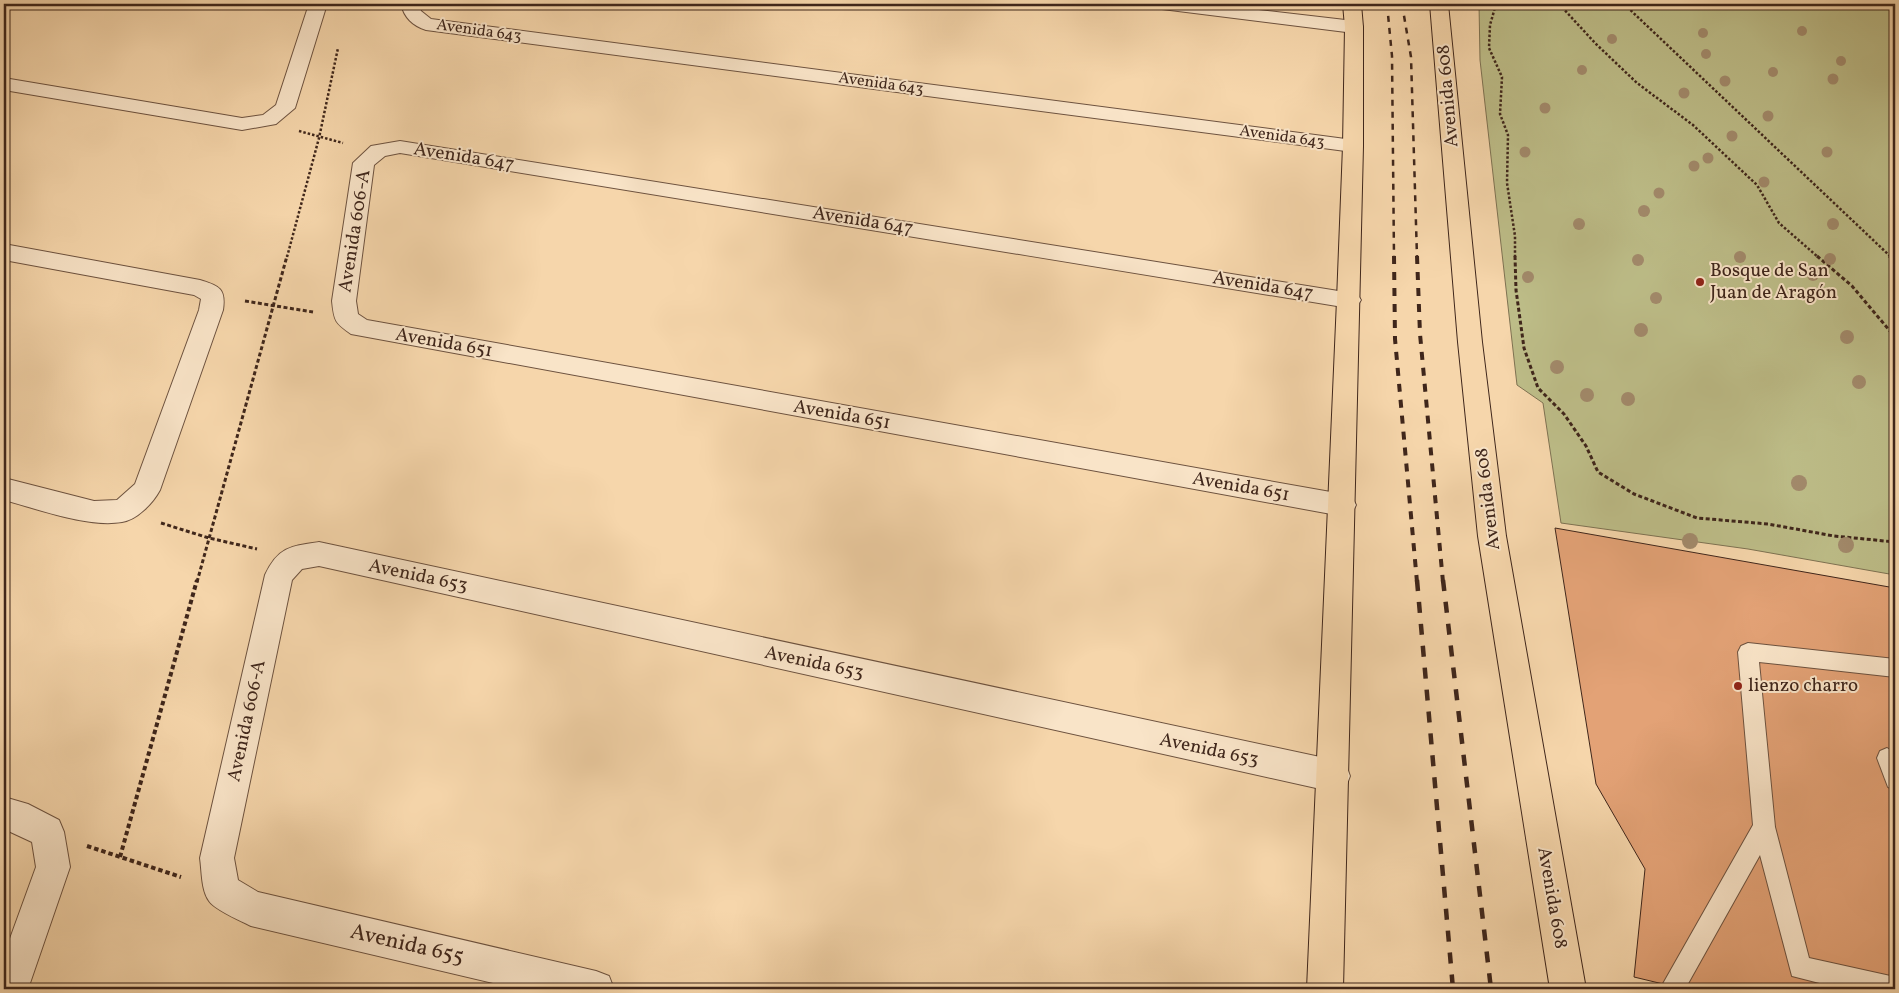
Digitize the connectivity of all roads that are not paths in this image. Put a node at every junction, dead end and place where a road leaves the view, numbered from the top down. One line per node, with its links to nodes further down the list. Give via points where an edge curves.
1 (318, 4): 6 (street, via 285,108 269,120 242,124)
2 (1162, 4): 5 (street)
3 (1439, 4): 25 (highway, Avenida 608, via 1470,342 1492,536)
4 (411, 8): 7 (street, Avenida 643, via 426,24)
5 (1353, 15): 7 (highway)
6 (4, 84)
7 (1353, 146): 10 (highway)
8 (378, 150): 10 (street, Avenida 647, via 400,146); 11 (street, Avenida 606-A, via 364,163 344,301)
9 (4, 252): 12 (street, via 200,288 213,296 212,310 146,490 123,511 94,512)
10 (1349, 300): 13 (highway)
11 (346, 318): 13 (street, Avenida 651, via 360,328)
12 (4, 489)
13 (1342, 506): 17 (highway)
14 (294, 558): 17 (street, Avenida 653, via 319,554); 21 (street, Avenida 606-A, via 279,575 217,858)
15 (1895, 668): 20 (lane, via 1748,652)
16 (1887, 758): 18 (lane)
17 (1334, 776): 24 (highway)
18 (1895, 780)
19 (4, 813): 22 (street, via 47,832 53,867)
20 (1764, 827): 26 (lane); 27 (lane, via 1800,968)
21 (222, 890): 23 (street, Avenida 655, via 251,908)
22 (10, 989)
23 (596, 989)
24 (1325, 989)
25 (1568, 989)
26 (1672, 989)
27 (1895, 989)

